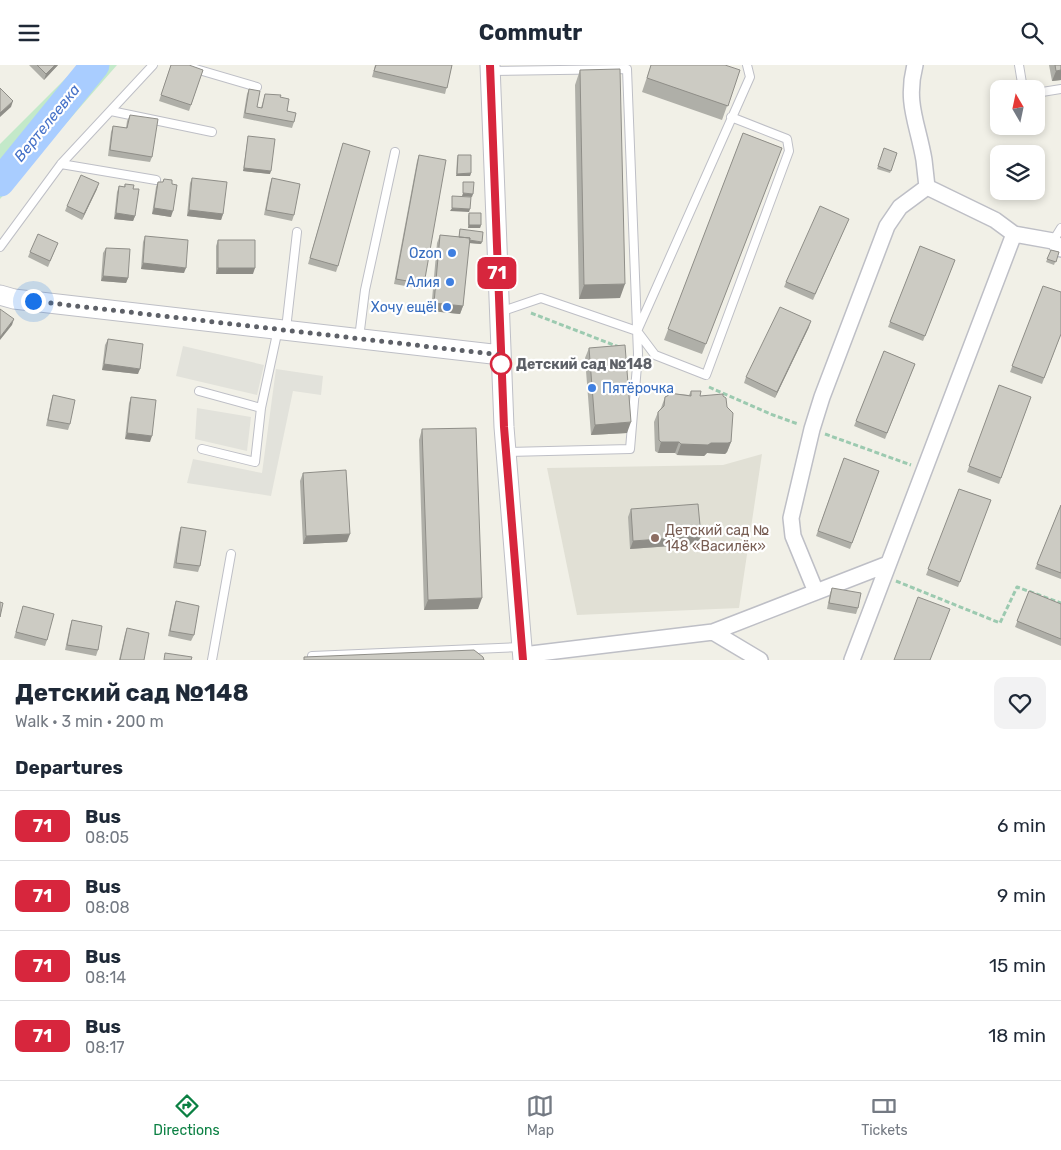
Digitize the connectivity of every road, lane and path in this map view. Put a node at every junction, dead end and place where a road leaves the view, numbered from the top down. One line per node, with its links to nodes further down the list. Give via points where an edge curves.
1 (153, 65): 12 (lane)
2 (182, 65): 9 (lane)
3 (747, 65): 13 (lane, via 750,77)
4 (915, 65): 18 (street, via 911,99 924,160)
5 (1019, 65): 8 (lane)
6 (628, 67): 7 (lane); 28 (lane)
7 (490, 68): 26 (street)
8 (1022, 80)
9 (257, 87)
10 (1061, 89): 11 (lane)
11 (1045, 92)
12 (111, 111): 14 (lane); 16 (lane)
13 (731, 117): 28 (lane); 28 (lane, via 787,139 789,151 706,375 655,355)
14 (212, 132)
15 (395, 152): 29 (lane)
16 (62, 164): 17 (lane); 23 (lane)
17 (156, 179)
18 (926, 187): 21 (street, via 995,220); 35 (street, via 900,207 887,226)
19 (1061, 228): 22 (lane)
20 (297, 232): 27 (lane)
21 (1014, 234): 22 (street); 38 (street)
22 (1057, 245)
23 (0, 247)
24 (0, 295): 27 (street)
25 (534, 300): 26 (lane); 28 (lane, via 541,298); 30 (path, via 531,313)
26 (498, 313): 31 (street)
27 (282, 330): 29 (street); 34 (lane)
28 (637, 331): 30 (lane)
29 (359, 338): 31 (street)
30 (638, 354): 37 (lane, via 630,449)
31 (501, 355): 37 (street)
32 (701, 383): 35 (path)
33 (199, 391): 34 (lane)
34 (261, 408): 36 (lane, via 255,462)
35 (812, 429): 38 (path); 41 (street, via 791,518 794,536)
36 (202, 449)
37 (506, 452): 44 (street)
38 (924, 470): 40 (street)
39 (231, 554): 46 (lane)
40 (886, 570): 41 (street); 42 (path, via 1000,623 1018,587); 48 (street)
41 (816, 592): 43 (street)
42 (1061, 603)
43 (714, 632): 44 (street); 47 (street)
44 (523, 654): 45 (lane)
45 (312, 656)
46 (212, 660)
47 (760, 660)
48 (852, 660)

